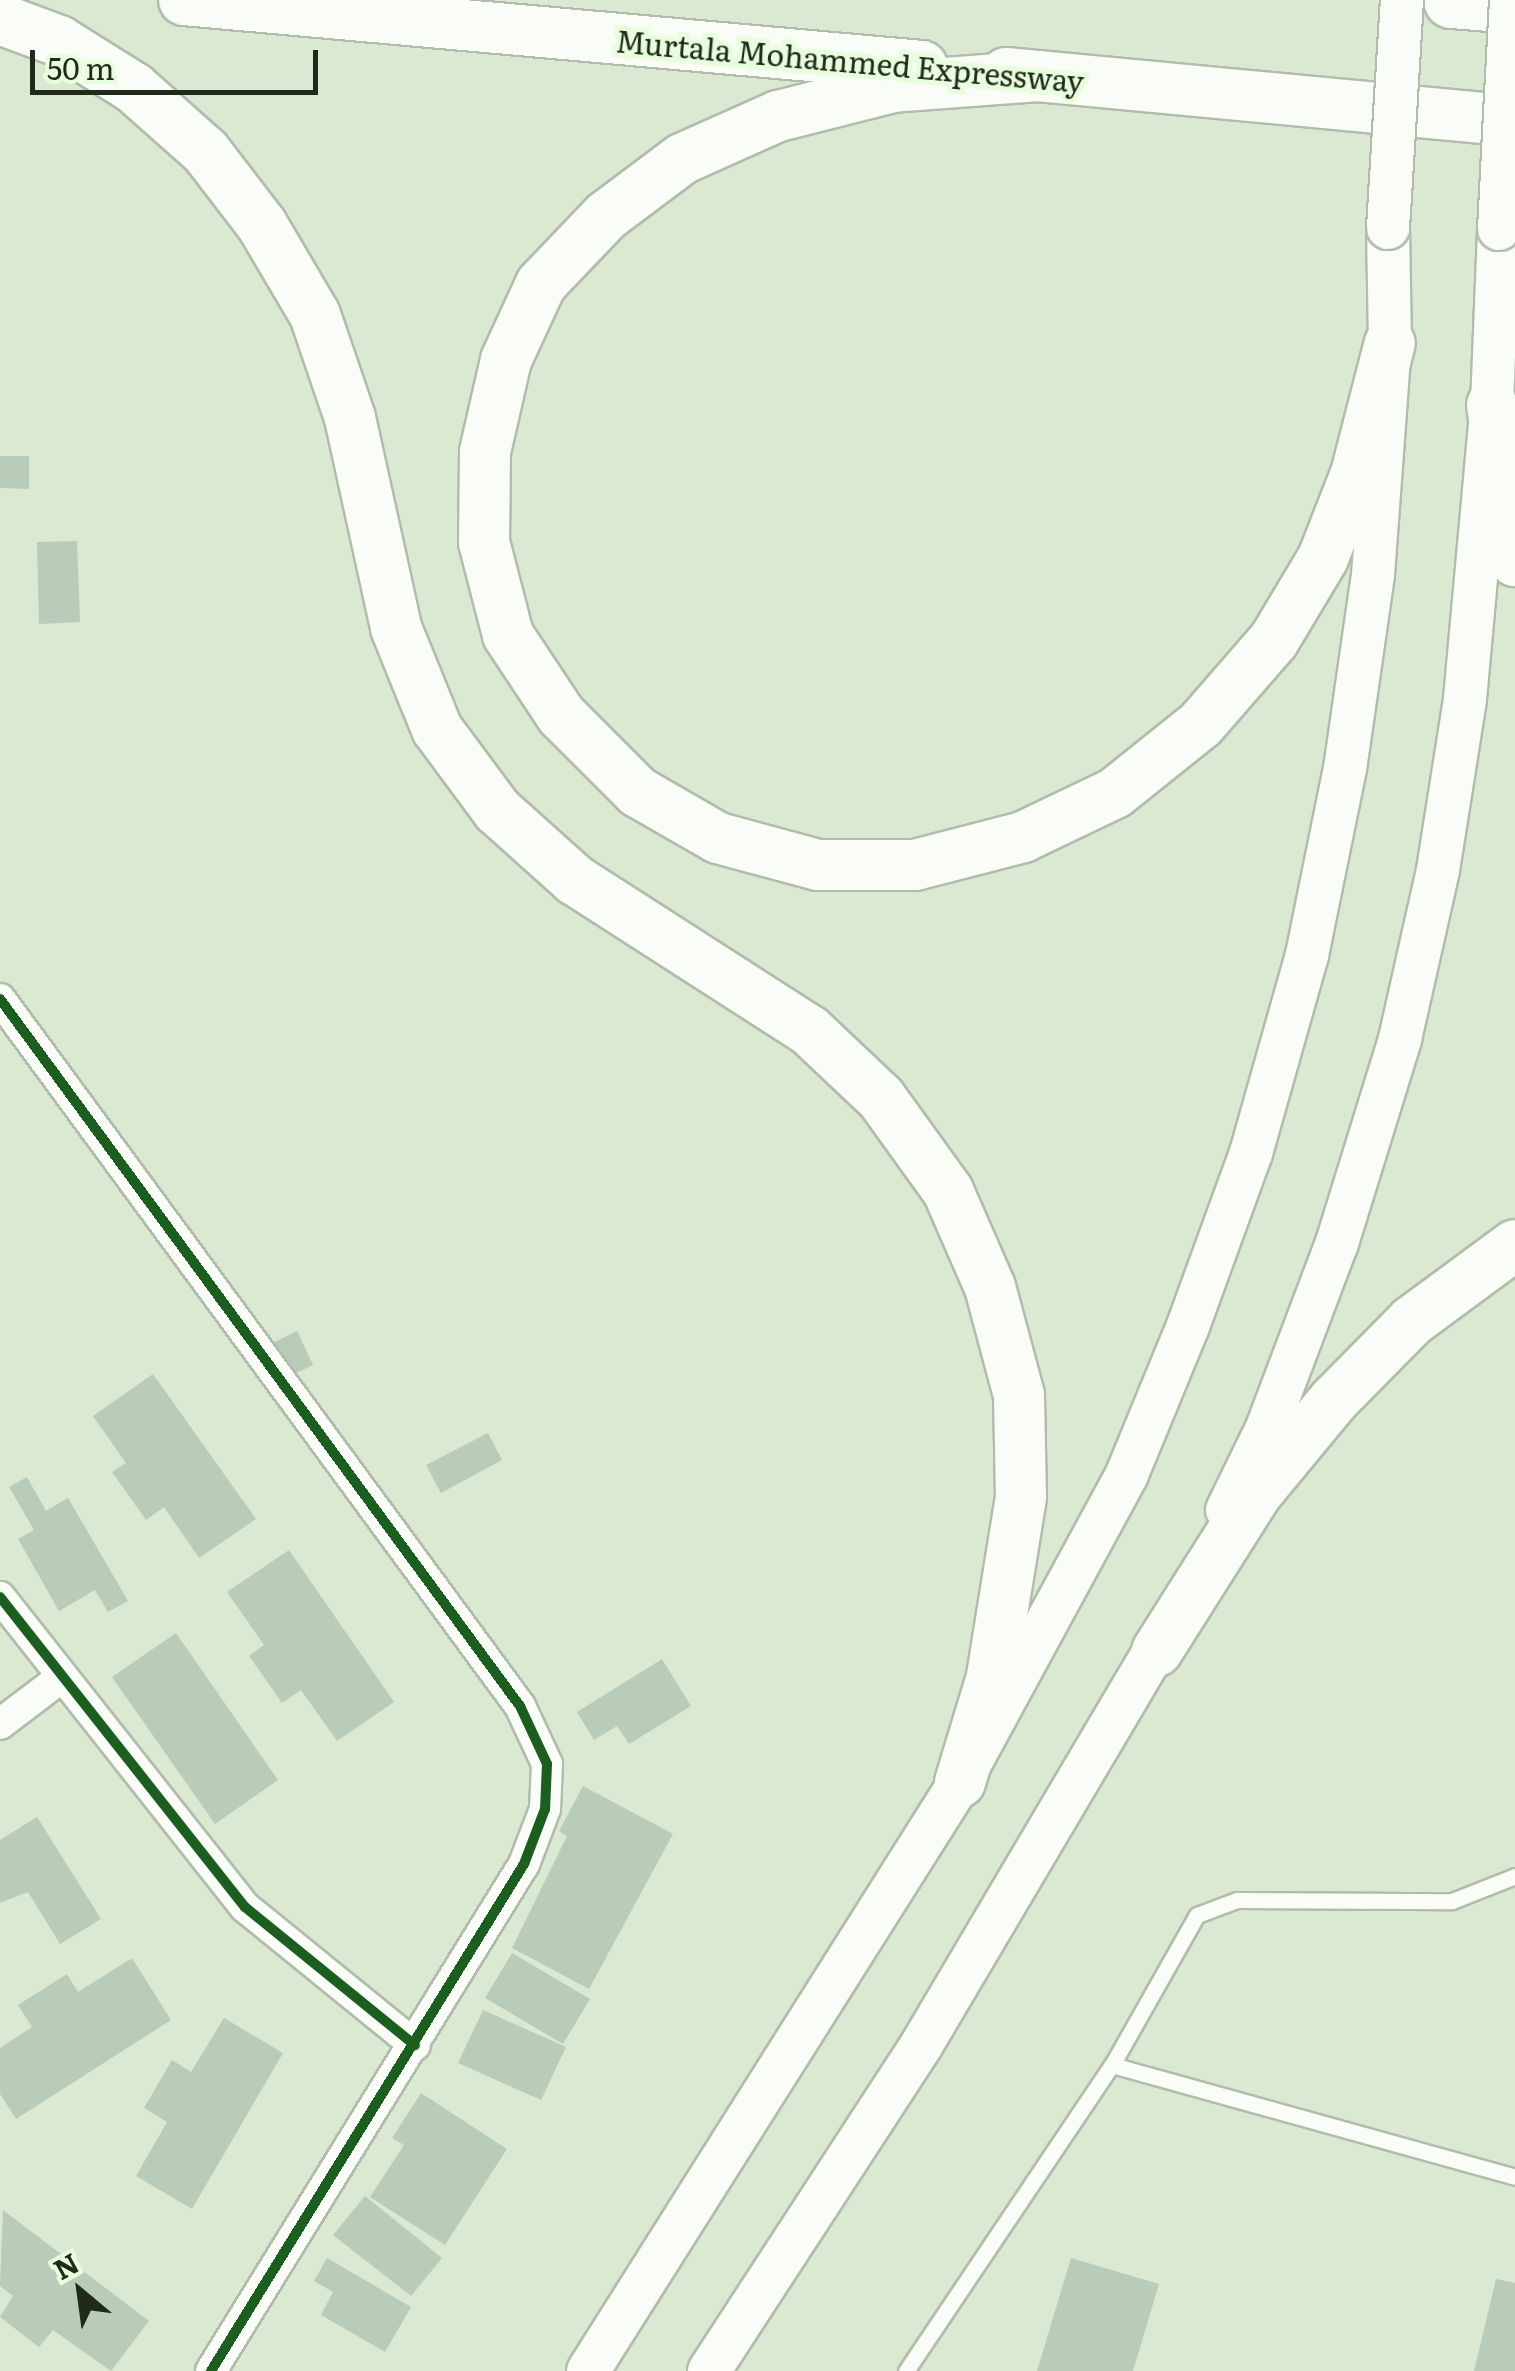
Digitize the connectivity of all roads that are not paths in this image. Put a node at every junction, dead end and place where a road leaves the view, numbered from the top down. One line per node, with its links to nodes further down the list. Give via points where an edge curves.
1 (184, 0): 6 (highway, Murtala Mohammed Expressway)
2 (1402, 0): 8 (main road, bridge, via 1388,228)
3 (1451, 0): 4 (highway)
4 (1513, 3): 9 (main road, bridge)
5 (0, 19): 17 (highway, via 59,41 134,88 206,152 262,225 316,315 344,401 396,628 437,730 497,810 575,880 809,1030 881,1098 948,1191 990,1287 1019,1395 1021,1480 1011,1584)
6 (1038, 76): 7 (highway, Murtala Mohammed Expressway); 8 (highway, via 894,86 778,116 682,159 606,216 541,284 506,360 484,452 484,542 508,636 561,716 638,792 718,838 818,865 896,865 1023,837 1115,793 1201,724 1274,640 1323,558 1350,490)
7 (1515, 120)
8 (1390, 343): 17 (main road, via 1374,575 1345,769 1307,955 1250,1153 1127,1474)
9 (1492, 405): 10 (highway); 14 (main road, via 1465,699 1438,870 1400,1039 1337,1243 1268,1428)
10 (1515, 561)
11 (0, 999): 19 (street, via 520,1706 547,1764 545,1809 524,1864)
12 (1515, 1245): 14 (highway, via 1412,1321 1334,1400 1258,1493)
13 (0, 1596): 15 (street)
14 (1157, 1651): 24 (main road, via 922,2044)
15 (62, 1677): 16 (street); 19 (street, via 246,1907)
16 (0, 1724)
17 (960, 1782): 23 (main road)
18 (1515, 1876): 20 (lane, via 1452,1901 1216,1904 1197,1915)
19 (415, 2044): 22 (street)
20 (1112, 2066): 21 (lane); 25 (lane)
21 (1515, 2178)
22 (211, 2371)
23 (588, 2371)
24 (709, 2371)
25 (906, 2371)

